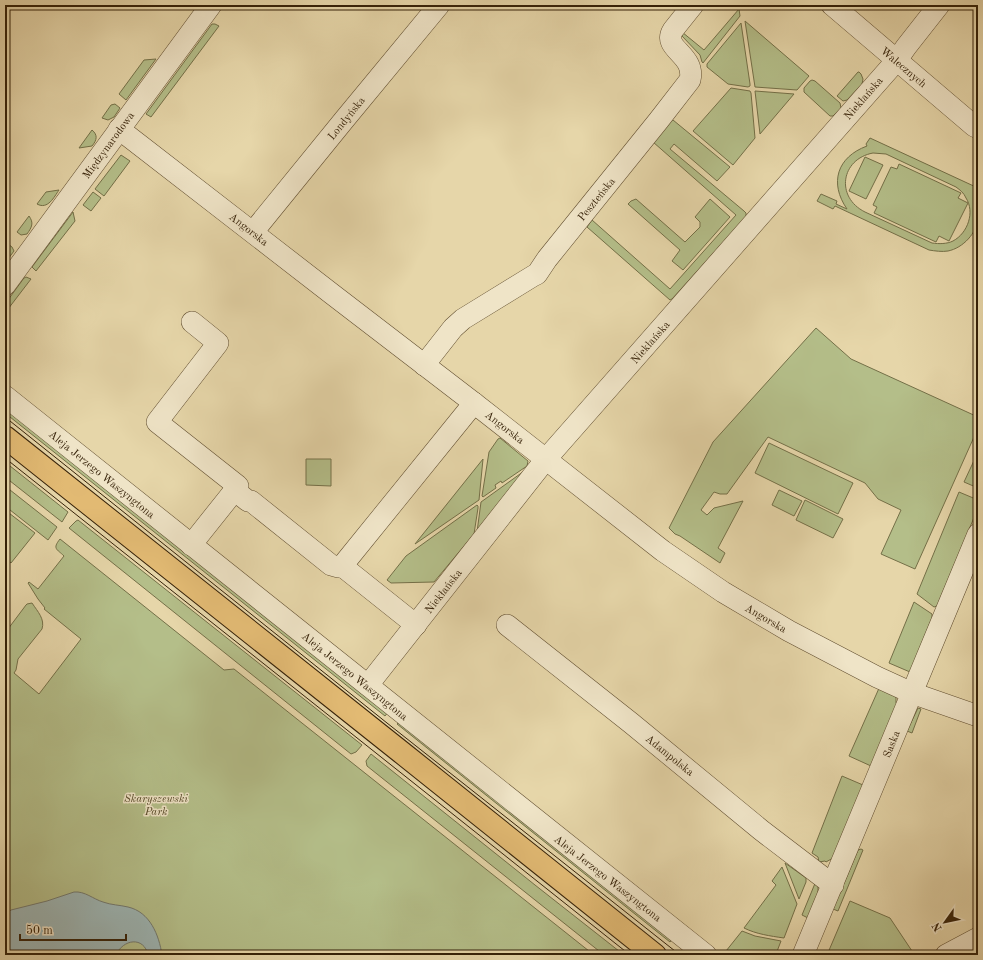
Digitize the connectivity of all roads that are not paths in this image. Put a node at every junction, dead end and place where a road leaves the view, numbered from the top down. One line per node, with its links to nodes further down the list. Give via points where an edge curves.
1 (211, 5): 8 (street, Międzynarodowa)
2 (440, 5): 9 (street, Londyńska)
3 (693, 5): 12 (street, Peszteńska, via 673,30 670,38 674,47 688,62 692,74 690,80 537,274 463,319)
4 (832, 5): 6 (street, Walecznych)
5 (939, 5): 6 (street, Niekłańska)
6 (897, 60): 7 (street, Walecznych); 16 (street, Niekłańska)
7 (978, 128)
8 (119, 129): 9 (street, Angorska); 10 (street, Międzynarodowa)
9 (253, 232): 12 (street, Angorska)
10 (5, 285)
11 (192, 322): 17 (street, via 218,344 157,422 238,486)
12 (424, 364): 14 (street, Angorska)
13 (5, 396): 19 (street, Aleja Jerzego Waszyngtona)
14 (474, 403): 16 (street, Angorska); 20 (street)
15 (5, 437): 28 (main road)
16 (546, 459): 21 (street, Niekłańska); 24 (street, Angorska, via 661,550 723,592 789,631)
17 (234, 490): 19 (street); 20 (street, via 331,565)
18 (978, 534): 24 (street, Saska)
19 (191, 545): 23 (street, Aleja Jerzego Waszyngtona)
20 (342, 566): 21 (street)
21 (416, 625): 23 (street, Niekłańska)
22 (507, 625): 26 (street, Adampolska)
23 (368, 685): 29 (street, Aleja Jerzego Waszyngtona)
24 (912, 693): 25 (street, Angorska); 26 (street, Saska)
25 (978, 716)
26 (833, 885): 30 (street, Saska)
27 (978, 938): 31 (street)
28 (655, 955)
29 (706, 955)
30 (803, 955)
31 (946, 955)

